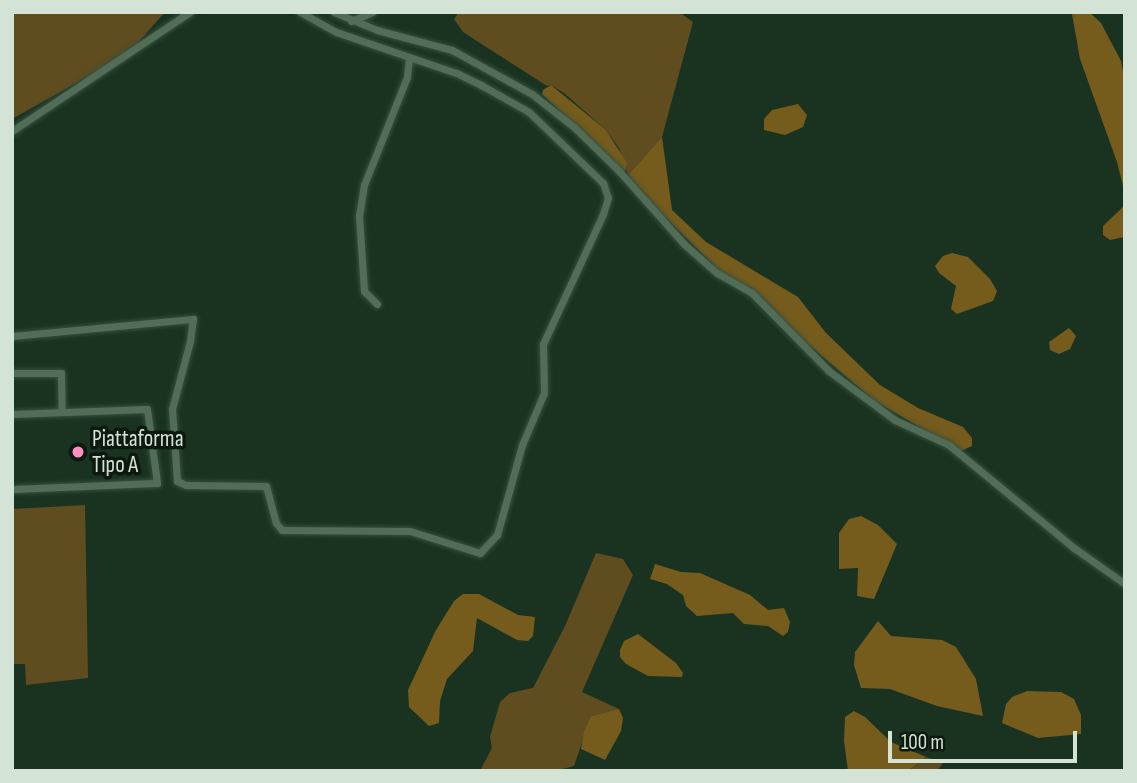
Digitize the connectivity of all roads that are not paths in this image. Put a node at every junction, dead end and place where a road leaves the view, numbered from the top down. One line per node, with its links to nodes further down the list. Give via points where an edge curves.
1 (190, 12): 7 (lane)
2 (300, 12): 6 (lane, via 336,32)
3 (334, 12): 5 (lane)
4 (372, 12): 5 (lane)
5 (350, 21): 14 (lane, via 452,50 532,94 619,170 684,244 717,273 752,293 829,371 895,420 949,445)
6 (409, 57): 8 (lane, via 407,77 364,185 359,216 364,291); 9 (lane, via 456,73 529,112 603,183 608,198 543,344 544,394 522,445 497,535 480,553 410,531 282,530 266,486 177,481 172,409 192,319)
7 (12, 131)
8 (377, 304)
9 (12, 336)
10 (12, 373): 11 (lane, via 61,373)
11 (62, 412): 12 (lane); 13 (lane, via 146,410 157,483)
12 (12, 414)
13 (12, 489)
14 (1125, 584)

